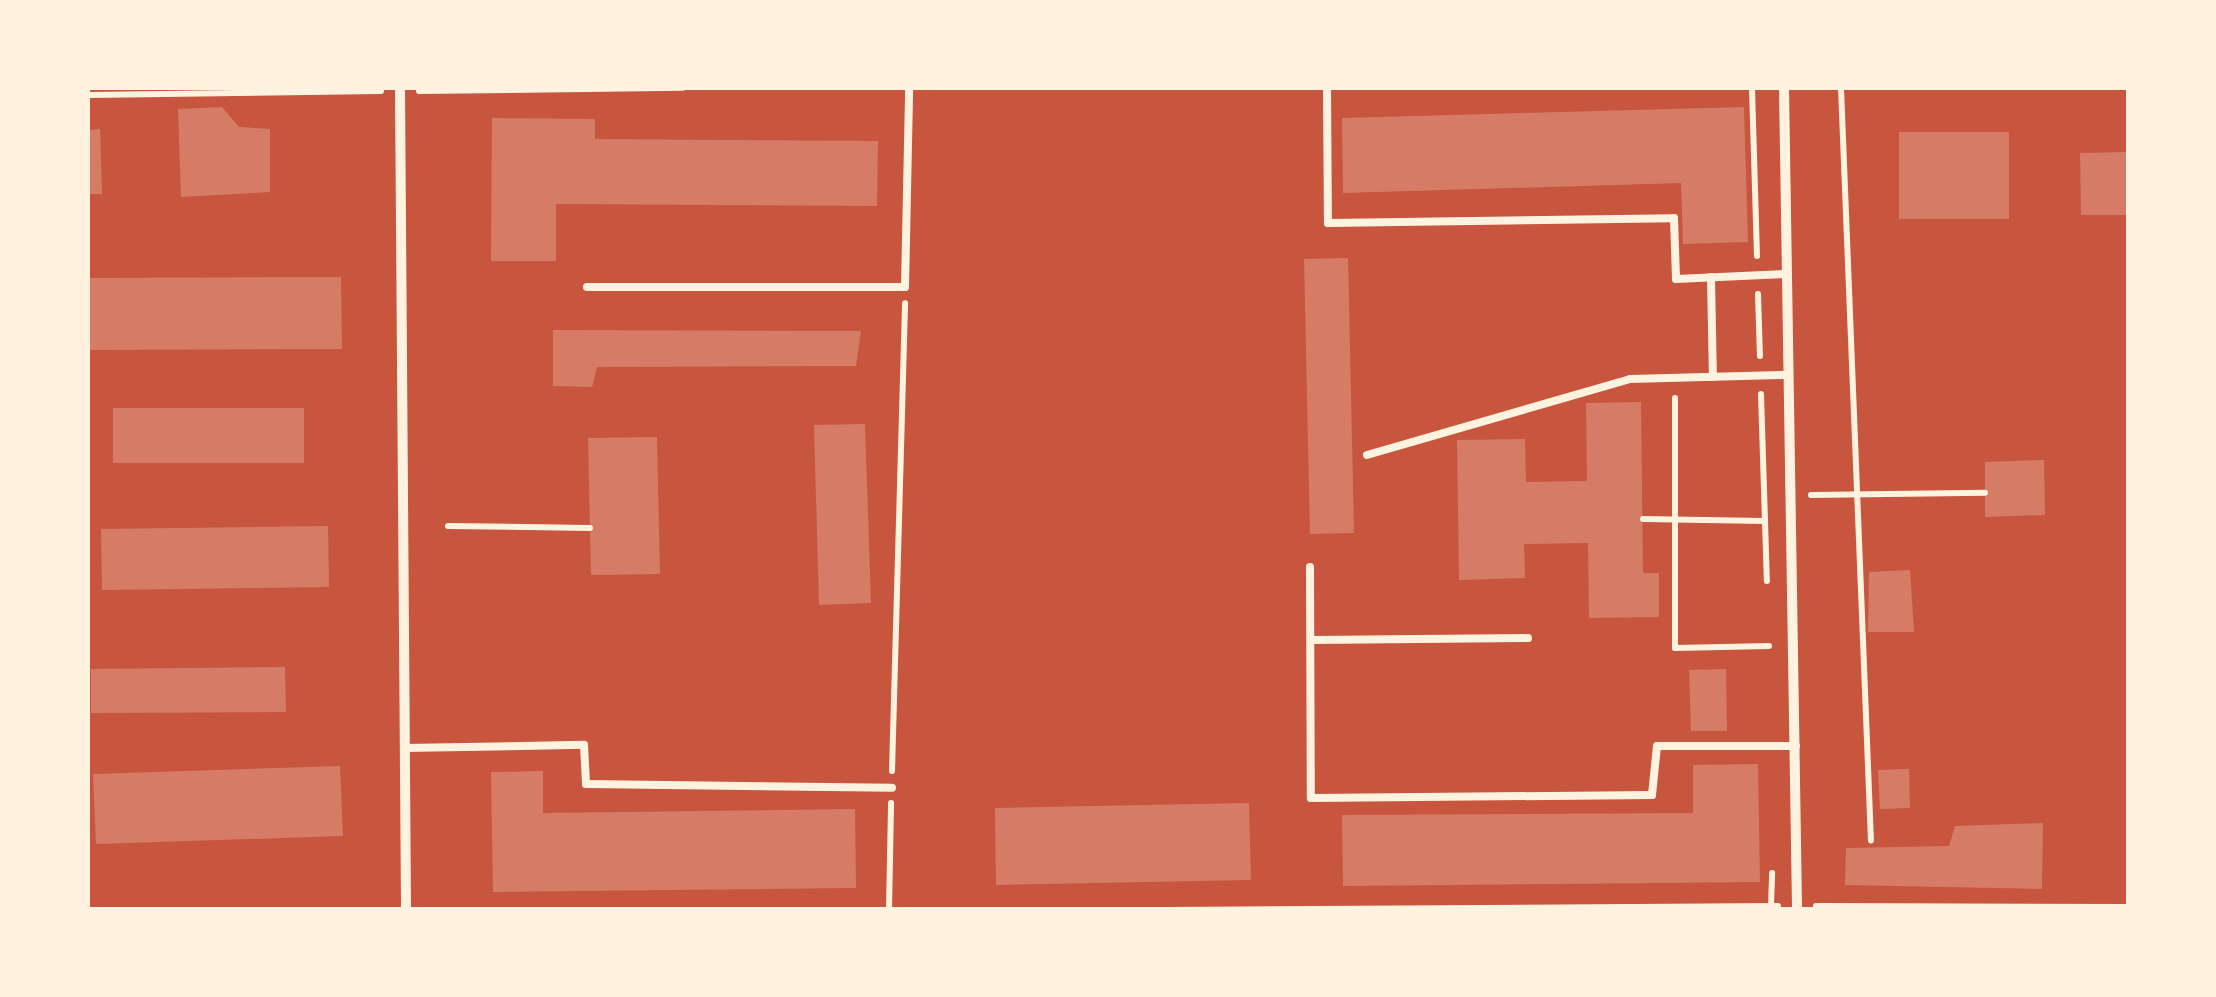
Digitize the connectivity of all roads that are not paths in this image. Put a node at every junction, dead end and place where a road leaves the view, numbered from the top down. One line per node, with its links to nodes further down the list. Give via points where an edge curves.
1 (400, 88): 15 (street)
2 (909, 88): 7 (lane, via 905,287)
3 (1327, 88): 6 (lane, via 1328,223 1674,218 1676,279)
4 (1784, 88): 5 (street)
5 (1786, 274): 6 (lane); 8 (street)
6 (1711, 277): 9 (lane)
7 (587, 287)
8 (1788, 375): 9 (lane); 14 (street)
9 (1713, 376): 10 (lane, via 1630,379)
10 (1367, 456)
11 (1310, 567): 13 (lane)
12 (1528, 638): 13 (lane)
13 (1310, 640): 14 (lane, via 1311,798 1652,795 1657,746)
14 (1796, 746): 17 (street)
15 (403, 748): 16 (lane, via 584,745 586,784); 18 (street)
16 (892, 788)
17 (1797, 908)
18 (406, 910)

